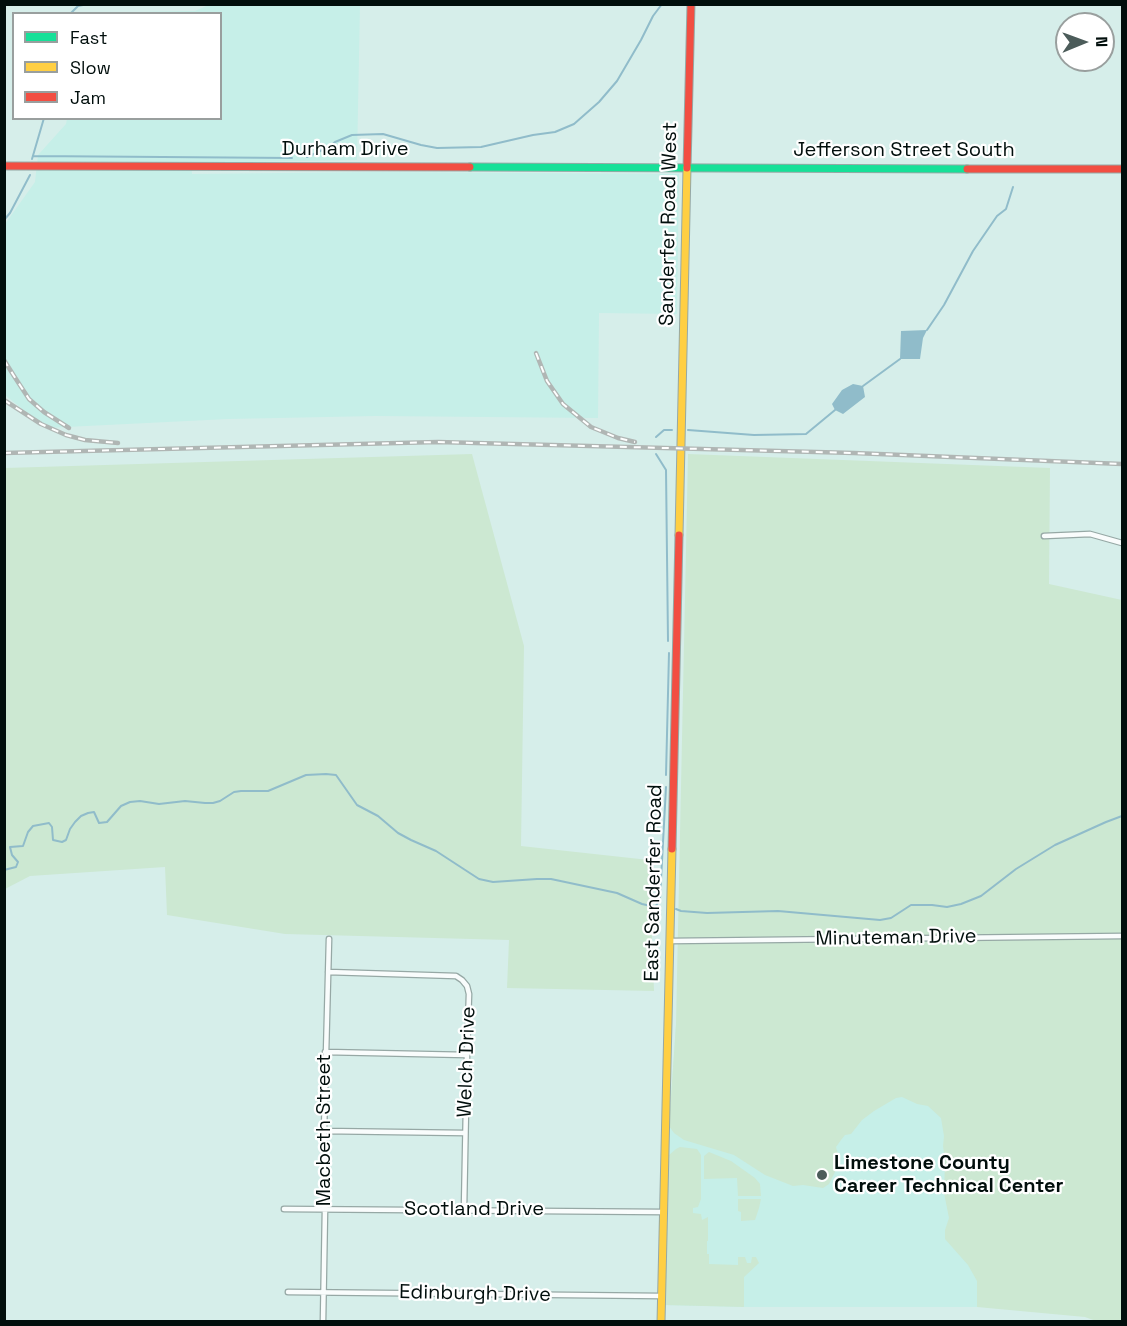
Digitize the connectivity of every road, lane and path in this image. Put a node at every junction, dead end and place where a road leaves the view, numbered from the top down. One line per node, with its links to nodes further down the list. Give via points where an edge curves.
1 (691, 4): 3 (street, Sanderfer Road West)
2 (4, 166): 3 (street, Durham Drive)
3 (686, 167): 4 (street, Jefferson Street South); 5 (street, Sanderfer Road West)
4 (1122, 169)
5 (680, 445): 10 (street, East Sanderfer Road)
6 (1044, 536): 7 (street, via 1090,534)
7 (1122, 543)
8 (1122, 936): 10 (street, Minuteman Drive)
9 (328, 939): 11 (street, Macbeth Street)
10 (670, 941): 19 (street, East Sanderfer Road)
11 (328, 972): 12 (street, Macbeth Street); 13 (street, Welch Drive, via 456,976 467,986 469,994)
12 (325, 1052): 13 (street); 14 (street, Macbeth Street)
13 (467, 1055): 15 (street, Welch Drive)
14 (324, 1131): 15 (street); 17 (street, Macbeth Street)
15 (465, 1133): 18 (street, Welch Drive)
16 (284, 1209): 17 (street, Scotland Drive)
17 (325, 1209): 18 (street, Scotland Drive); 21 (street, Macbeth Street)
18 (464, 1209): 19 (street, Scotland Drive)
19 (663, 1212): 22 (street, East Sanderfer Road)
20 (288, 1292): 21 (street, Edinburgh Drive)
21 (324, 1292): 22 (street, Edinburgh Drive); 23 (street, Macbeth Street)
22 (661, 1296): 24 (street, East Sanderfer Road)
23 (323, 1322)
24 (661, 1322)

